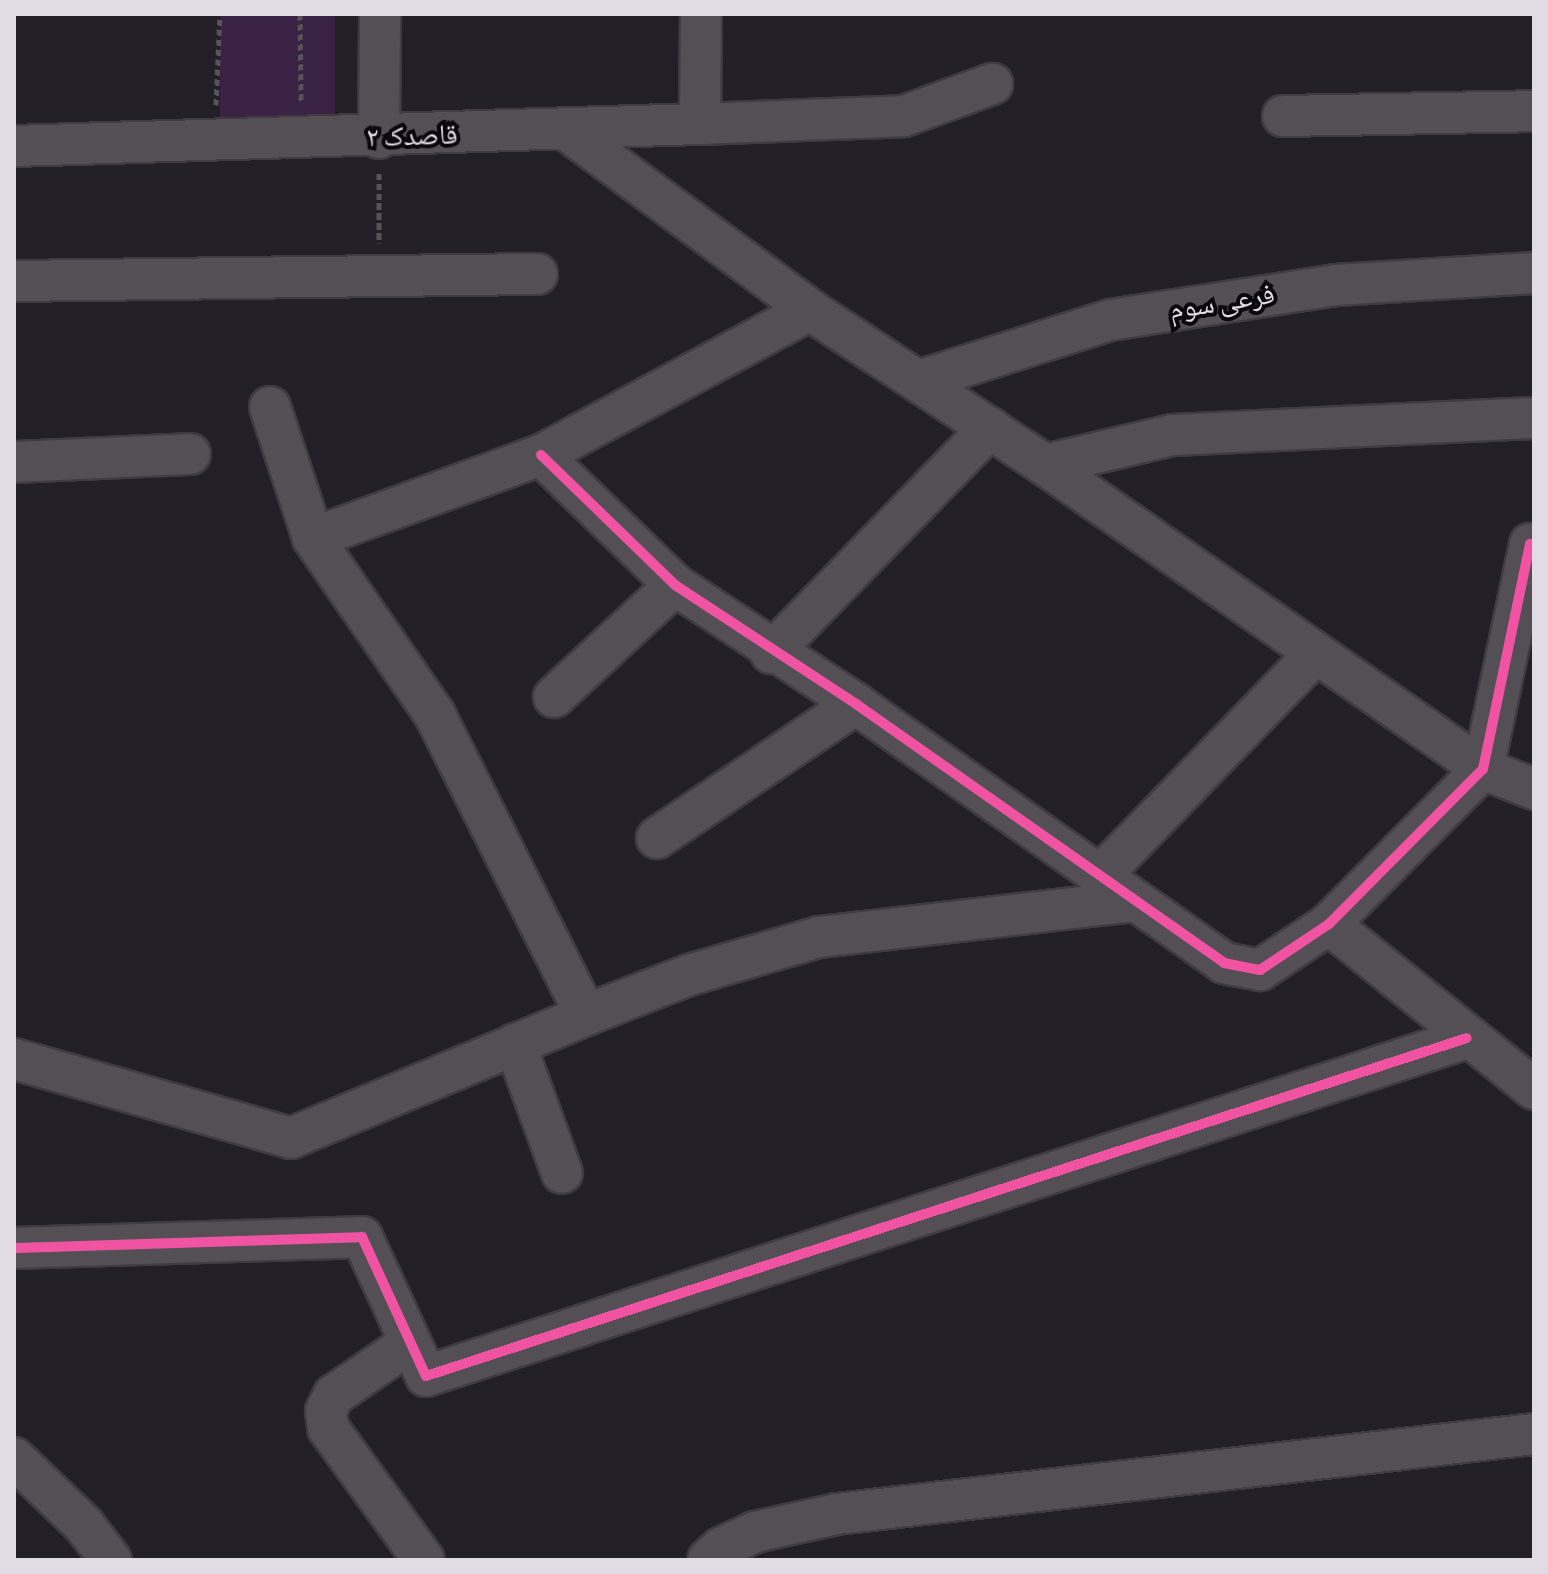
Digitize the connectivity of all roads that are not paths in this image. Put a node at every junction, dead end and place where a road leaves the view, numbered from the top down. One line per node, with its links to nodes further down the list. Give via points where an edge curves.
1 (380, 14): 8 (street)
2 (701, 14): 6 (street)
3 (992, 84): 6 (street, قاصدک ۲, via 904,116)
4 (1534, 111): 5 (street)
5 (1283, 116)
6 (700, 124): 7 (street, قاصدک ۲)
7 (569, 132): 8 (street, قاصدک ۲); 13 (street)
8 (379, 138): 9 (street, قاصدک ۲)
9 (14, 146)
10 (1534, 273): 14 (street, فرعی سوم, via 1336,285 1110,320)
11 (537, 274): 12 (street)
12 (14, 281)
13 (810, 310): 14 (street); 19 (street)
14 (918, 381): 17 (street)
15 (270, 407): 22 (street)
16 (1534, 418): 21 (street, via 1173,435)
17 (990, 428): 21 (street); 25 (street)
18 (190, 454): 20 (street)
19 (541, 455): 22 (street); 24 (street)
20 (14, 462)
21 (1045, 465): 26 (street)
22 (313, 538): 35 (street, via 435,715)
23 (1530, 544): 29 (street)
24 (675, 585): 25 (street); 27 (street)
25 (771, 653): 28 (street)
26 (1316, 653): 29 (street); 32 (street)
27 (554, 697)
28 (856, 704): 31 (street); 32 (street)
29 (1483, 769): 30 (street); 34 (street)
30 (1534, 789)
31 (657, 838)
32 (1100, 876): 33 (street)
33 (1135, 901): 34 (street, via 1224,963 1260,970); 35 (street, via 819,937 689,975)
34 (1329, 924): 36 (street)
35 (586, 1015): 37 (street)
36 (1467, 1038): 39 (street); 42 (street, via 426,1376)
37 (515, 1044): 38 (street, via 291,1138); 40 (street)
38 (14, 1059)
39 (1534, 1089)
40 (562, 1173)
41 (14, 1248): 42 (street, via 362,1237)
42 (410, 1343): 46 (street, via 334,1395 326,1411 328,1428)
43 (1534, 1434): 47 (street, via 837,1514 755,1532)
44 (14, 1458): 45 (street, via 84,1525)
45 (111, 1560)
46 (424, 1560)
47 (708, 1560)

